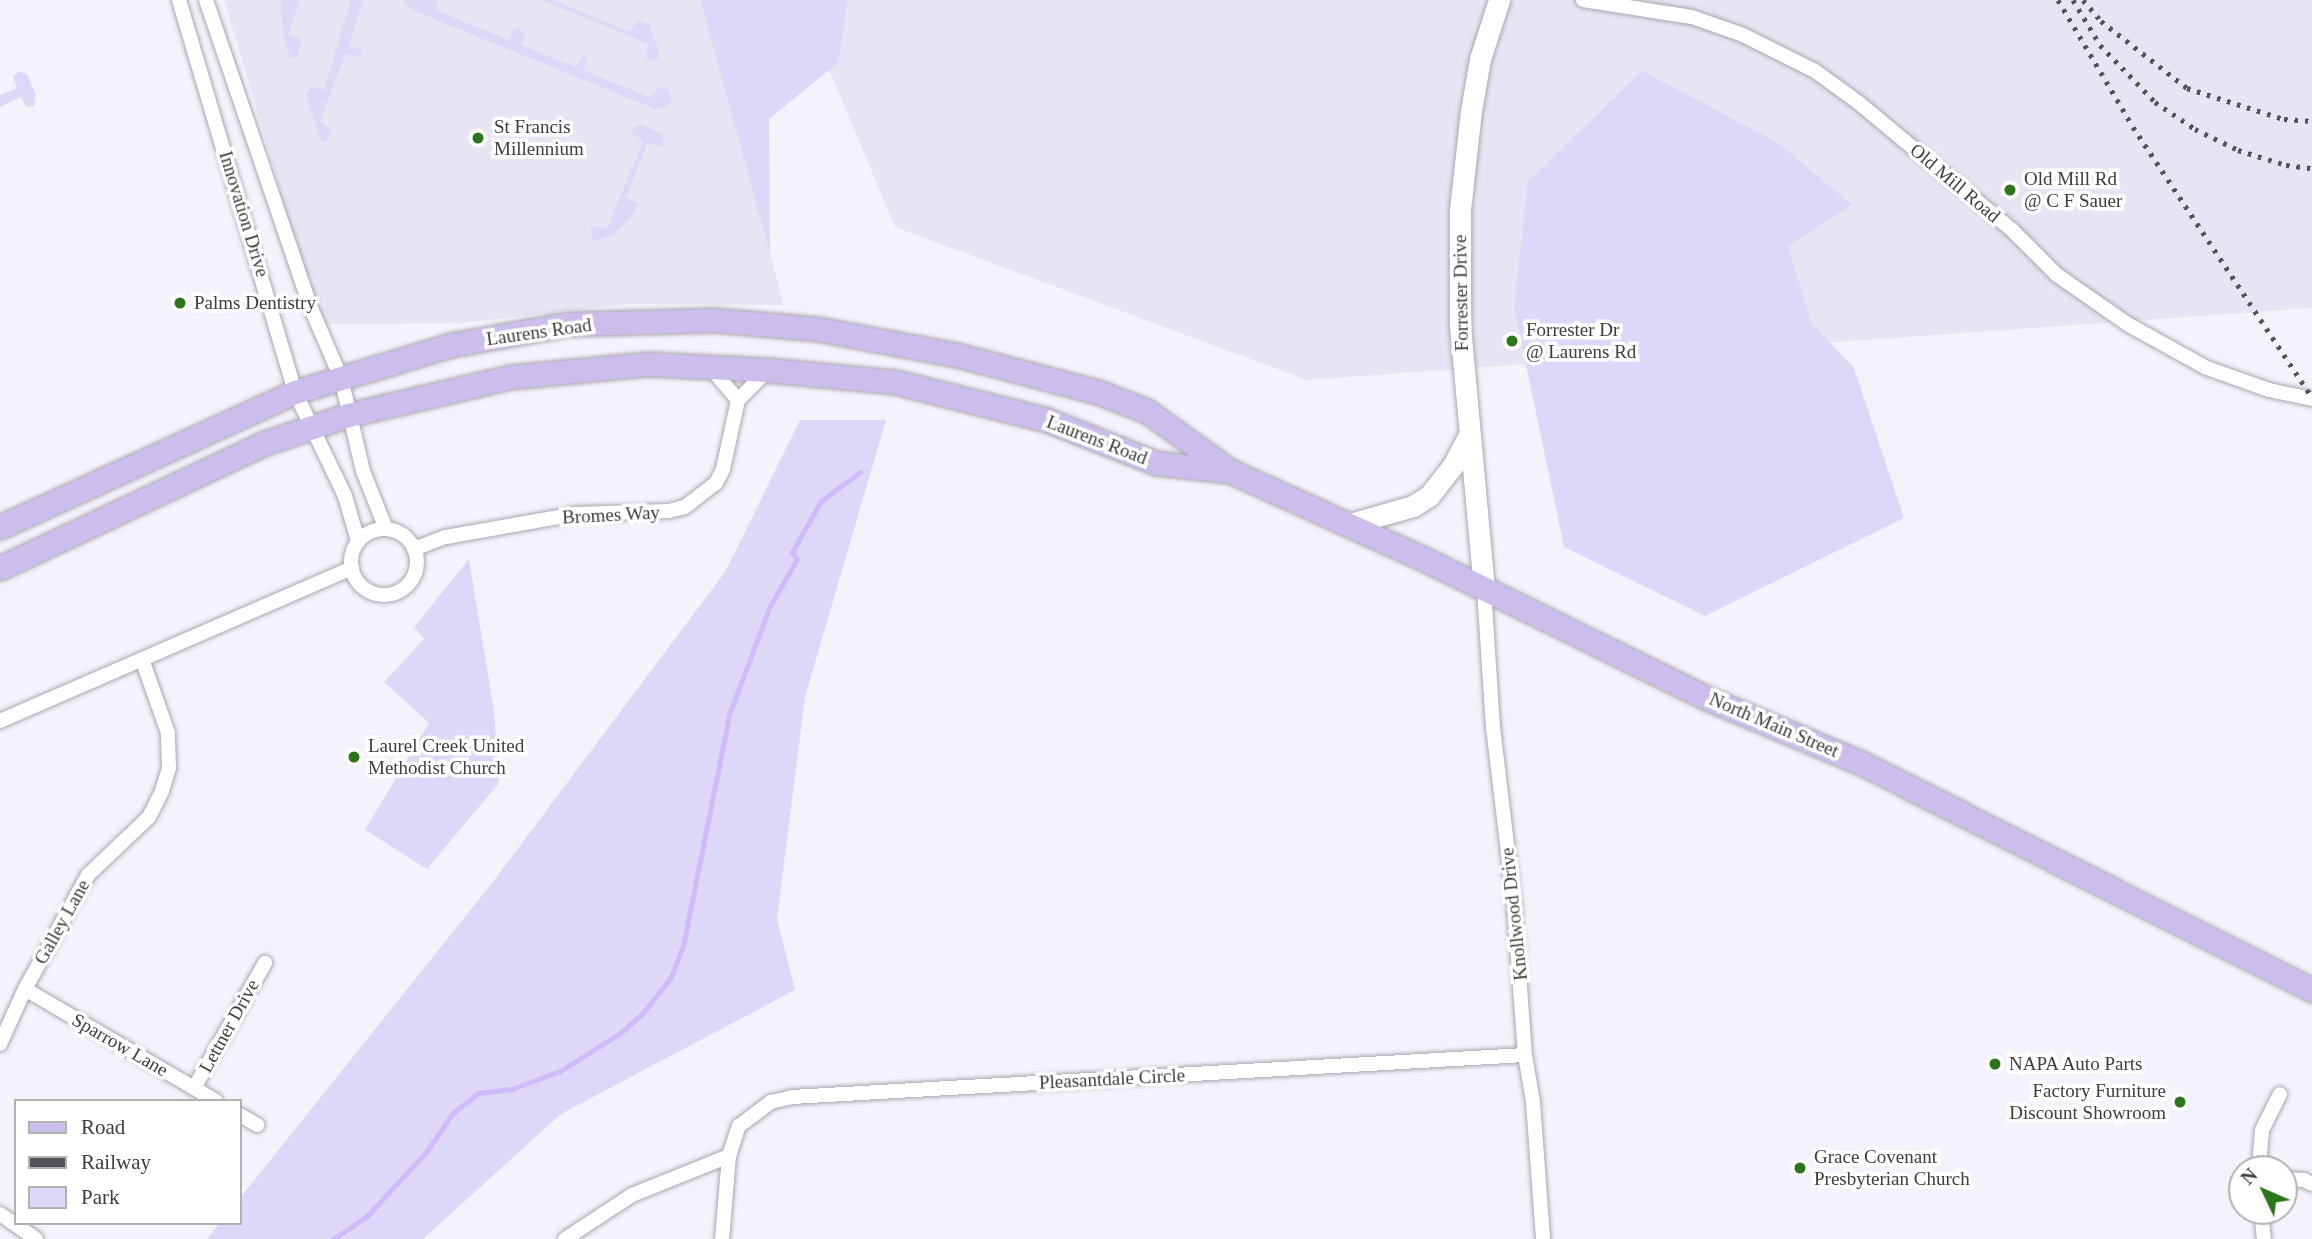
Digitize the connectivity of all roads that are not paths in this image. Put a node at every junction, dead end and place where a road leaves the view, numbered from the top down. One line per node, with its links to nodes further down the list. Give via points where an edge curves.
1 (179, 0): 8 (street, Innovation Drive)
2 (206, 0): 7 (street, Innovation Drive, via 310,306)
3 (1499, 0): 13 (street, Forrester Drive, via 1475,89 1460,211 1460,325)
4 (1583, 0): 9 (street, Old Mill Road, via 1692,17 1807,66 1931,162 2057,275 2129,325 2207,369)
5 (710, 367): 6 (main road, Laurens Road); 10 (street); 11 (main road, Laurens Road, via 648,364 510,377)
6 (768, 370): 10 (street); 14 (main road, Laurens Road, via 895,382 1047,420 1156,463)
7 (341, 378): 8 (main road, Laurens Road); 11 (street, Innovation Drive); 14 (main road, Laurens Road, via 451,345 568,324 714,320 818,329 957,355 1098,392 1147,411)
8 (295, 392): 12 (street, Innovation Drive); 16 (main road, Laurens Road)
9 (2312, 399)
10 (738, 400): 19 (street, Bromes Way, via 723,469 716,483 685,507 669,512 575,514 446,537)
11 (348, 415): 12 (main road, Laurens Road); 17 (street, Innovation Drive)
12 (312, 428): 18 (street, Innovation Drive, via 345,496); 20 (main road, Laurens Road, via 265,443)
13 (1469, 435): 15 (street, via 1430,496 1413,506); 22 (street, Forrester Drive)
14 (1230, 471): 15 (main road, North Main Street)
15 (1350, 524): 22 (main road, North Main Street)
16 (0, 527)
17 (386, 529): 18 (street); 19 (street, via 405,536)
18 (358, 541): 21 (street)
19 (414, 549): 21 (street, via 415,574 398,592 382,595 365,589)
20 (0, 568)
21 (352, 568): 23 (street)
22 (1484, 589): 27 (main road, North Main Street, via 1709,699 1861,763); 29 (street, Knollwood Drive)
23 (142, 659): 24 (street); 26 (street, Galley Lane, via 168,733 169,768 162,791 149,817 88,875)
24 (0, 721)
25 (265, 963): 30 (street, Lettner Drive)
26 (24, 989): 28 (street, Galley Lane); 30 (street, Sparrow Lane)
27 (2312, 990)
28 (0, 1044)
29 (1525, 1055): 36 (street, Pleasantdale Circle, via 792,1097 771,1102 739,1126); 41 (street, Knollwood Drive)
30 (194, 1088): 32 (street, Sparrow Lane)
31 (2280, 1094): 35 (street, via 2262,1130)
32 (213, 1099)
33 (242, 1116): 34 (street)
34 (257, 1125)
35 (2260, 1155)
36 (729, 1156): 39 (street, via 632,1195); 40 (street, Pleasantdale Circle)
37 (16, 1225): 38 (street)
38 (36, 1239)
39 (565, 1239)
40 (722, 1239)
41 (1543, 1239)

